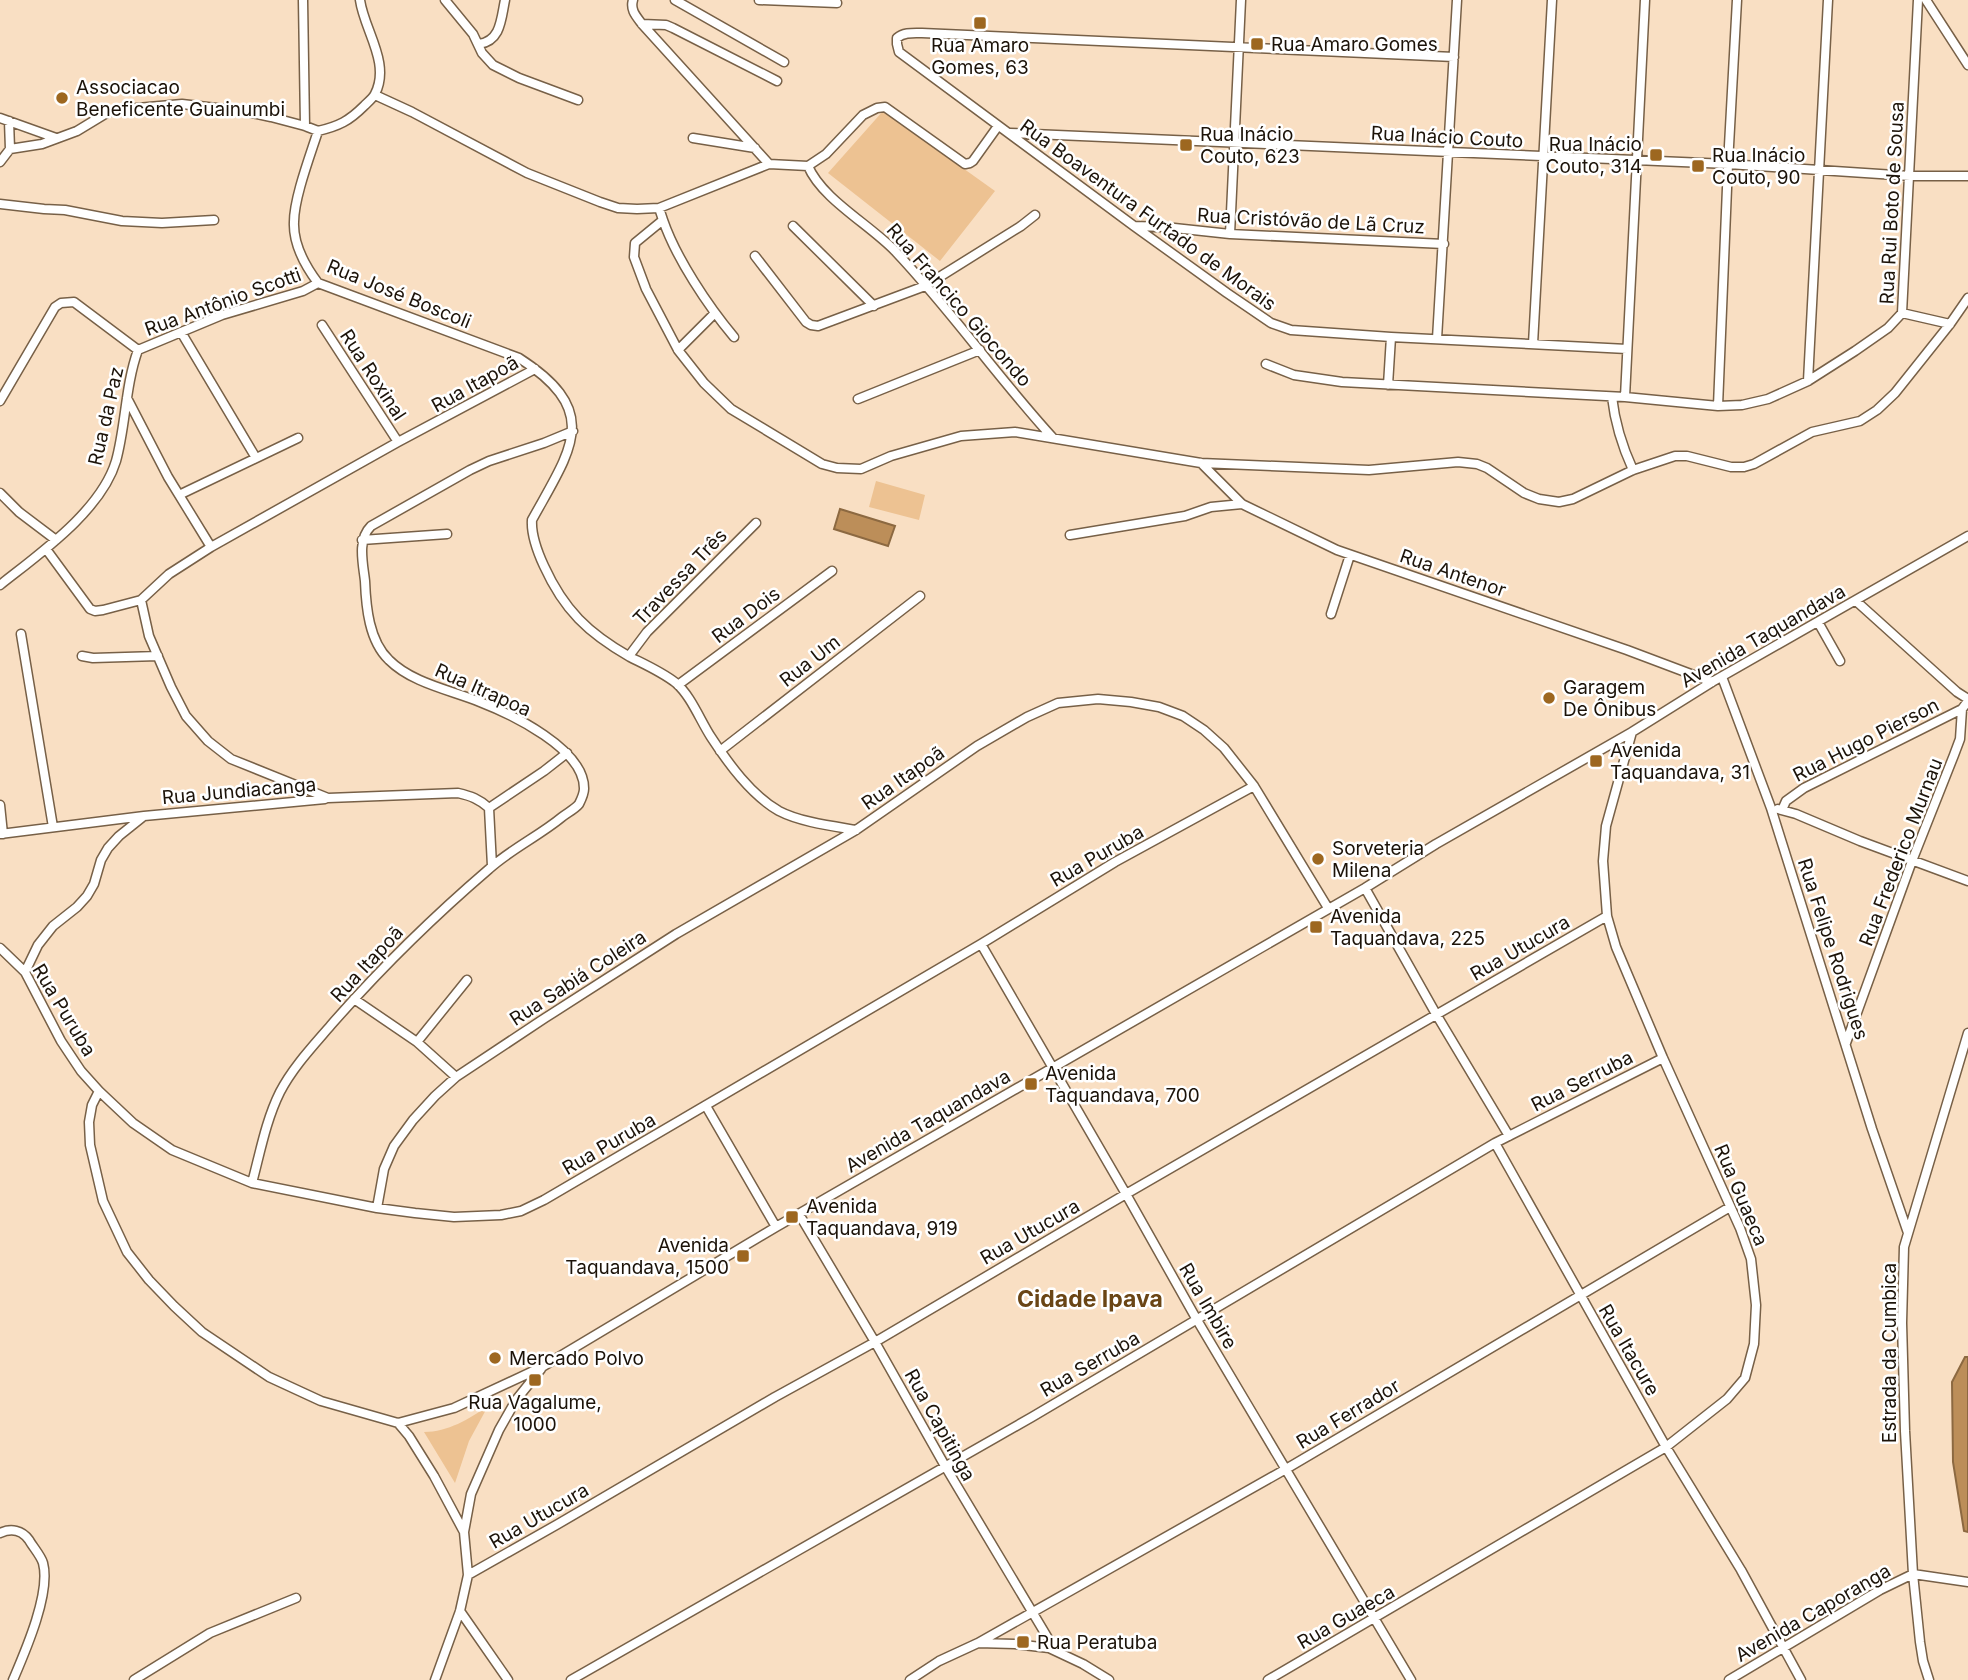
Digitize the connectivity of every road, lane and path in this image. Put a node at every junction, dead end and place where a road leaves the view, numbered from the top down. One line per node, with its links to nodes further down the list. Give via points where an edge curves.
1 (303, 0): 28 (street)
2 (359, 0): 25 (street, via 377,52)
3 (445, 0): 19 (street)
4 (505, 0): 19 (street, via 495,37)
5 (633, 0): 18 (street, via 634,14)
6 (675, 0): 22 (street)
7 (759, 0): 16 (street)
8 (1241, 0): 20 (street)
9 (1457, 0): 21 (street)
10 (1552, 0): 38 (street)
11 (1645, 0): 39 (street)
12 (1737, 0): 42 (street)
13 (1828, 0): 44 (street)
14 (1918, 0): 45 (street, Rua Rui Boto de Sousa)
15 (1926, 0): 23 (street)
16 (799, 1): 17 (street)
17 (837, 3)
18 (642, 24): 24 (street, via 666,25); 36 (street)
19 (479, 44): 26 (street, via 493,65)
20 (1239, 47): 21 (street); 29 (street, Rua Boaventura Furtado de Morais, via 922,33 897,38 900,52); 34 (street)
21 (1454, 57): 37 (street)
22 (784, 62)
23 (1968, 65)
24 (777, 81)
25 (375, 95): 30 (street, via 352,119); 48 (street, via 527,173 600,202)
26 (578, 100)
27 (5, 119): 32 (street); 35 (street)
28 (305, 126): 30 (street); 32 (street, via 242,111 181,104 115,110)
29 (998, 126): 31 (street, Rua Boaventura Furtado de Morais); 43 (street, via 973,161 965,164 885,107 877,108 863,115)
30 (318, 131): 57 (street, Rua José Boscoli, via 293,225 301,254)
31 (1008, 133): 34 (street, Rua Inácio Couto); 53 (street, Rua Boaventura Furtado de Morais)
32 (56, 138): 35 (street)
33 (693, 138): 36 (street)
34 (1234, 143): 37 (street, Rua Inácio Couto); 54 (street)
35 (10, 149): 40 (street)
36 (755, 149): 41 (street)
37 (1448, 153): 38 (street, Rua Inácio Couto); 55 (street)
38 (1544, 157): 39 (street, Rua Inácio Couto); 69 (street)
39 (1636, 161): 42 (street, Rua Inácio Couto); 70 (street)
40 (0, 162)
41 (769, 164): 43 (street); 48 (street)
42 (1728, 164): 44 (street, Rua Inácio Couto); 83 (street)
43 (808, 166): 58 (street, Rua Francico Giocondo, via 821,187 883,239)
44 (1818, 169): 45 (street, Rua Inácio Couto); 76 (street)
45 (1909, 176): 46 (street, Rua Inácio Couto); 61 (street, Rua Rui Boto de Sousa)
46 (1968, 176)
47 (0, 204): 50 (street, via 65,209 122,221)
48 (659, 208): 51 (street)
49 (1035, 215): 58 (street)
50 (215, 219)
51 (663, 220): 62 (street); 71 (street, via 635,243 634,257)
52 (793, 226): 60 (street)
53 (1134, 226): 54 (street, Rua Cristóvão de Lã Cruz); 67 (street, Rua Boaventura Furtado de Morais, via 1280,327)
54 (1230, 234): 55 (street, Rua Cristóvão de Lã Cruz)
55 (1444, 244): 68 (street)
56 (755, 256): 60 (street, via 811,325)
57 (318, 283): 65 (street, Rua Antônio Scotti); 75 (street, Rua José Boscoli, via 487,345)
58 (925, 286): 60 (street); 72 (street, Rua Francico Giocondo)
59 (1968, 298): 63 (street)
60 (874, 306)
61 (1902, 313): 63 (street); 76 (street, Rua Rui Boto de Sousa, via 1888,328)
62 (714, 314): 66 (street); 71 (street)
63 (1950, 324): 90 (street, via 1895,393 1860,421 1812,432 1744,467 1675,456)
64 (321, 325): 87 (street, Rua Roxinal)
65 (181, 332): 73 (street, Rua Antônio Scotti); 88 (street)
66 (734, 337)
67 (1391, 337): 68 (street, Rua Boaventura Furtado de Morais); 77 (street)
68 (1437, 339): 69 (street, Rua Boaventura Furtado de Morais)
69 (1533, 344): 70 (street, Rua Boaventura Furtado de Morais)
70 (1627, 349): 79 (street)
71 (678, 350): 86 (street, via 731,410 822,464 837,468 861,469 961,436 1015,432)
72 (980, 350): 81 (street); 86 (street, Rua Francico Giocondo)
73 (138, 351): 80 (street, Rua da Paz); 82 (street, Rua Antônio Scotti, via 74,302 61,303)
74 (1266, 364): 77 (street, Rua Rui Boto de Sousa, via 1294,375)
75 (535, 369): 84 (street, Rua Itapoã, via 564,399); 87 (street, Rua Itapoã)
76 (1808, 381): 83 (street, Rua Rui Boto de Sousa, via 1755,403)
77 (1388, 385): 78 (street, Rua Rui Boto de Sousa)
78 (1612, 397): 79 (street, Rua Rui Boto de Sousa); 90 (street, via 1615,422)
79 (1625, 397): 83 (street, Rua Rui Boto de Sousa)
80 (127, 398): 92 (street); 97 (street, Rua da Paz, via 107,481 95,501)
81 (858, 400)
82 (0, 401)
83 (1718, 405)
84 (573, 431): 98 (street, via 470,470 371,526); 113 (street, Rua Itapoã, via 531,528 564,602 588,630)
85 (299, 438): 88 (street)
86 (1053, 439): 89 (street)
87 (398, 442): 100 (street, Rua Itapoã)
88 (256, 458): 92 (street)
89 (1201, 463): 90 (street, via 1369,470 1477,464 1524,493 1559,502); 93 (street, Rua Antenor)
90 (1633, 471)
91 (0, 493): 97 (street)
92 (179, 495): 100 (street)
93 (1241, 504): 96 (street); 102 (street, Rua Antenor)
94 (755, 523): 113 (street, Travessa Três)
95 (447, 534): 98 (street)
96 (1070, 535)
97 (56, 540): 101 (street, Rua da Paz)
98 (362, 540): 122 (street, Rua Itrapoa, via 370,626 388,660 411,676 514,718)
99 (1966, 540): 107 (street, Avenida Taquandava)
100 (211, 547): 106 (street, Rua Itapoã, via 169,574)
101 (46, 549): 104 (street, Rua da Paz); 106 (street, via 90,609)
102 (1350, 555): 108 (street); 116 (street, Rua Antenor)
103 (832, 571): 117 (street, Rua Dois)
104 (0, 585)
105 (919, 596): 121 (street, Rua Um)
106 (141, 600): 112 (street)
107 (1856, 601): 109 (street, Avenida Taquandava); 118 (street)
108 (1331, 614)
109 (1818, 622): 114 (street); 115 (street, Avenida Taquandava)
110 (21, 634): 130 (street)
111 (82, 656): 112 (street)
112 (158, 656): 124 (street, via 186,716 208,741 231,760)
113 (629, 656): 117 (street, Rua Itapoã)
114 (1840, 661)
115 (1722, 677): 116 (street, Avenida Taquandava); 126 (street, Rua Felipe Rodrigues)
116 (1712, 682): 120 (street, Avenida Taquandava)
117 (678, 685): 121 (street, Rua Itapoã)
118 (1968, 700): 119 (street, Rua Hugo Pierson)
119 (1962, 709): 128 (street, Rua Hugo Pierson, via 1804,788 1786,801); 133 (street, Rua Frederico Murnau, via 1960,739)
120 (1632, 732): 136 (street, Avenida Taquandava); 138 (street, Rua Guaeca, via 1606,826)
121 (720, 751): 131 (street, Rua Itapoã, via 758,795 779,811)
122 (567, 753): 127 (street); 134 (street, Rua Itrapoa, via 583,777 584,792 578,804)
123 (1254, 786): 131 (street, Rua Itapoã, via 1224,748 1183,716 1131,702 1058,703 977,746); 137 (street, Rua Itapoã); 139 (street, Rua Puruba, via 1115,862)
124 (328, 798): 127 (street, via 458,793); 129 (street, Rua Jundiacanga)
125 (0, 805): 132 (street)
126 (1771, 807): 128 (street); 147 (street, Rua Felipe Rodrigues)
127 (489, 808): 134 (street)
128 (1782, 810): 133 (street)
129 (144, 816): 130 (street); 141 (street, Rua Jundiacanga, via 108,848 87,896 38,944)
130 (53, 827): 132 (street)
131 (856, 830): 150 (street, Rua Sabiá Coleira, via 676,934)
132 (2, 834)
133 (1912, 861): 135 (street); 147 (street, Rua Frederico Murnau)
134 (492, 866): 143 (street, Rua Itapoã)
135 (1968, 881)
136 (1365, 888): 137 (street, Avenida Taquandava); 144 (street)
137 (1328, 908): 149 (street, Avenida Taquandava)
138 (1607, 916): 144 (street, Rua Utucura); 148 (street, Rua Guaeca)
139 (981, 944): 149 (street, Rua Imbire); 152 (street, Rua Puruba)
140 (0, 948): 141 (street, Rua Puruba)
141 (25, 972): 151 (street, Rua Puruba, via 61,1041)
142 (467, 980): 146 (street)
143 (354, 999): 146 (street); 155 (street, Rua Itapoã, via 281,1091)
144 (1436, 1014): 153 (street); 156 (street, Rua Utucura)
145 (1968, 1033): 161 (street, Estrada da Cumbica)
146 (417, 1042): 150 (street)
147 (1846, 1043): 161 (street, Rua Felipe Rodrigues)
148 (1663, 1058): 153 (street, Rua Serruba); 157 (street, Rua Guaeca)
149 (1052, 1067): 156 (street, Rua Imbire); 159 (street, Avenida Taquandava)
150 (456, 1077): 158 (street, Rua Sabiá Coleira, via 394,1146)
151 (99, 1091): 155 (street, Rua Puruba, via 133,1123 172,1150); 166 (street, via 89,1122 103,1201 127,1252 149,1280 202,1332 269,1377 321,1401)
152 (706, 1106): 158 (street, Rua Puruba, via 521,1211 454,1217); 160 (street)
153 (1508, 1136): 154 (street, Rua Serruba)
154 (1495, 1143): 162 (street, Rua Itacure); 163 (street, Rua Serruba)
155 (252, 1183): 158 (street, Rua Puruba)
156 (1126, 1194): 163 (street, Rua Imbire); 164 (street, Rua Utucura)
157 (1731, 1207): 162 (street, Rua Ferrador); 167 (street, Rua Guaeca, via 1751,1259 1756,1305 1754,1344 1745,1378 1727,1399)
158 (377, 1208)
159 (799, 1214): 160 (street, Avenida Taquandava); 164 (street, Rua Capitinga)
160 (776, 1227): 165 (street, Avenida Taquandava)
161 (1908, 1233): 172 (street, Estrada da Cumbica, via 1902,1323)
162 (1580, 1295): 167 (street, Rua Itacure); 169 (street, Rua Ferrador)
163 (1197, 1320): 168 (street, Rua Serruba); 169 (street, Rua Imbire)
164 (876, 1342): 168 (street, Rua Capitinga); 173 (street, Rua Utucura)
165 (542, 1367): 166 (street, Avenida Taquandava, via 454,1408); 170 (street, via 499,1430 471,1494)
166 (398, 1423): 170 (street, via 430,1469)
167 (1667, 1447): 178 (street, Rua Guaeca); 180 (street, Rua Itacure)
168 (945, 1466): 177 (street, Rua Capitinga); 187 (street, Rua Serruba)
169 (1286, 1469): 177 (street, Rua Ferrador); 178 (street, Rua Imbire)
170 (464, 1532): 173 (street)
171 (0, 1533): 183 (street, via 8,1530 25,1535 43,1562 44,1591)
172 (1913, 1574): 174 (street); 180 (street, Avenida Caporanga); 193 (street, Estrada da Cumbica)
173 (468, 1575): 176 (street)
174 (1968, 1583)
175 (296, 1598): 184 (street, via 210,1633)
176 (460, 1611): 185 (street); 186 (street)
177 (1032, 1612): 179 (street, Rua Ferrador); 181 (street, Rua Capitinga)
178 (1375, 1618): 189 (street, Rua Guaeca); 190 (street, Rua Imbire)
179 (978, 1643): 181 (street); 188 (street, Rua Ferrador)
180 (1783, 1648): 191 (street, Avenida Caporanga); 192 (street, Rua Itacure)
181 (1055, 1650): 182 (street)
182 (1105, 1679)
183 (13, 1680)
184 (134, 1680)
185 (435, 1680)
186 (509, 1680)
187 (571, 1680)
188 (909, 1680)
189 (1268, 1680)
190 (1411, 1680)
191 (1729, 1680)
192 (1801, 1680)
193 (1929, 1680)

